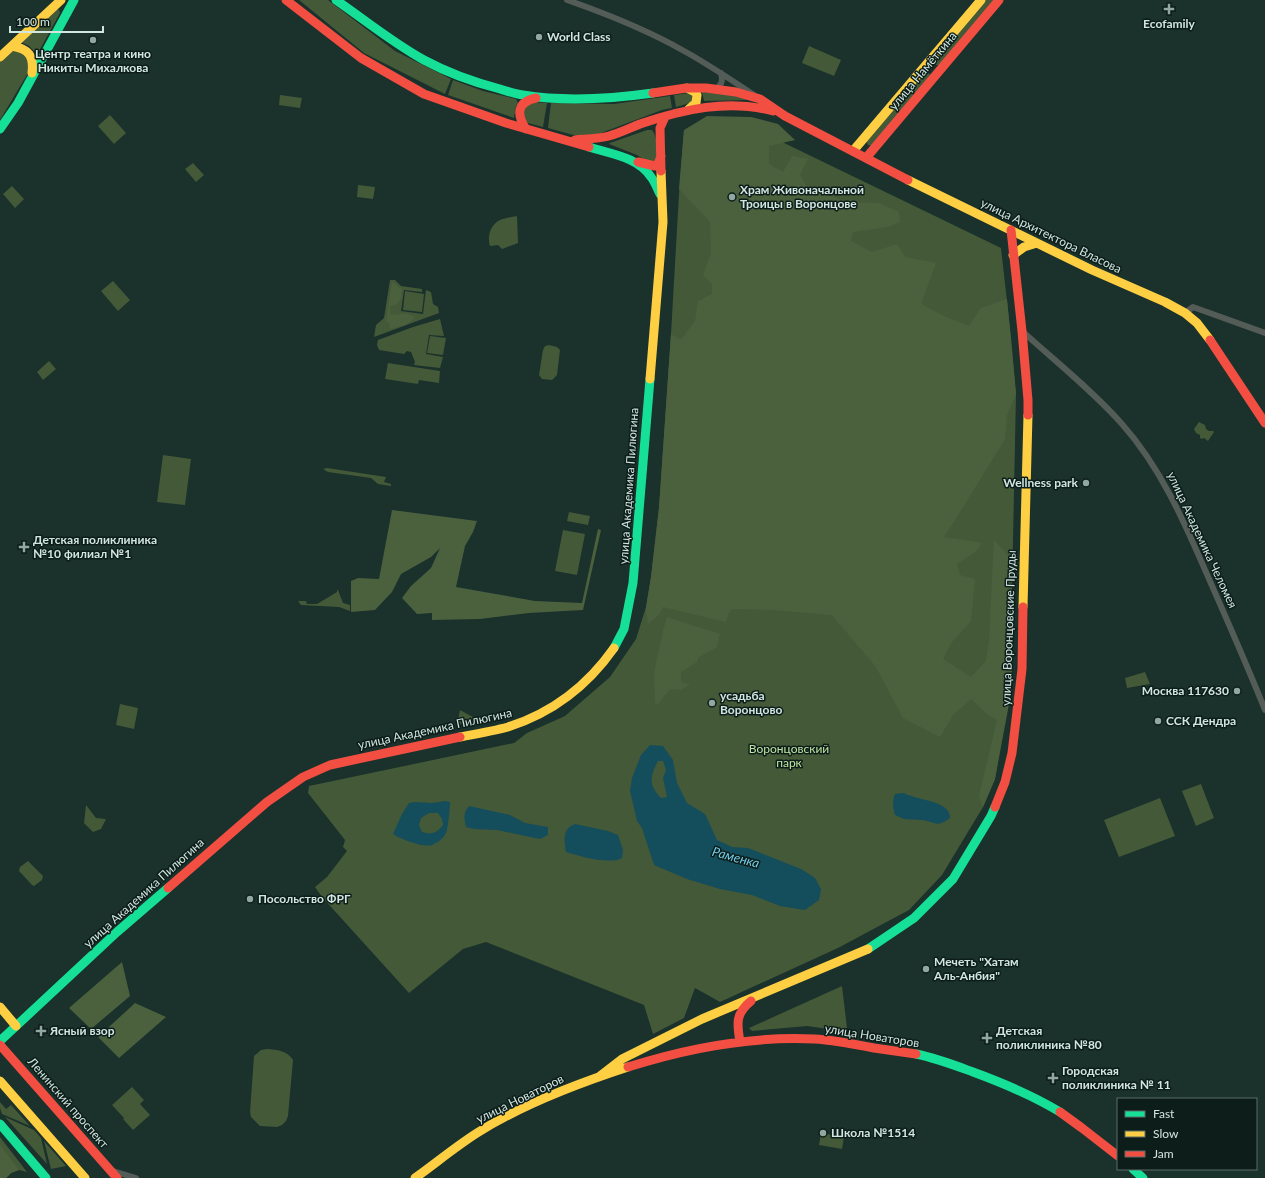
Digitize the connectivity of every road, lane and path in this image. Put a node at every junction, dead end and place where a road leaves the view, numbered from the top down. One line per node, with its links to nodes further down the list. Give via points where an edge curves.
1 (61, 0): 8 (street)
2 (74, 0): 13 (street)
3 (286, 0): 22 (street, улица Академика Пилюгина, via 361,58 424,94)
4 (336, 0): 16 (street, via 404,48 454,74 486,86)
5 (567, 0): 12 (street, via 647,32)
6 (981, 0): 10 (street, улица Намёткина)
7 (999, 0): 11 (street, улица Намёткина)
8 (12, 46): 9 (street); 13 (street, via 30,53 33,60)
9 (0, 57)
10 (932, 59): 11 (street, via 930,65 933,69); 24 (street, улица Намёткина)
11 (942, 68): 26 (street, улица Намёткина)
12 (721, 73): 15 (street, via 723,80); 17 (street)
13 (31, 78): 21 (street)
14 (686, 88): 15 (street); 16 (street, via 596,99); 18 (street, via 697,95 696,103)
15 (716, 89): 17 (street)
16 (542, 97): 22 (street, via 532,98 520,108 520,120)
17 (760, 99): 19 (street)
18 (688, 110): 19 (street, улица Академика Пилюгина, via 719,105 744,105); 20 (street, улица Академика Пилюгина)
19 (785, 116): 24 (street, улица Архитектора Власова)
20 (665, 117): 23 (street, улица Академика Пилюгина, via 611,136); 25 (street, улица Академика Пилюгина, via 660,128)
21 (0, 129)
22 (526, 130): 23 (street, улица Академика Пилюгина)
23 (570, 141): 27 (street, улица Академика Пилюгина)
24 (854, 152): 26 (street, улица Архитектора Власова)
25 (661, 154): 27 (street, via 655,166); 28 (street, улица Академика Пилюгина)
26 (866, 158): 29 (street, улица Архитектора Власова)
27 (631, 160): 28 (street, улица Академика Пилюгина, via 651,176)
28 (662, 198): 39 (street, улица Академика Пилюгина, via 663,222 633,583 623,629 596,672 570,697 526,722 330,765 300,779 267,802 116,932)
29 (1011, 230): 30 (street, улица Архитектора Власова); 31 (street, улица Воронцовские Пруды)
30 (1037, 243): 31 (street, via 1023,247); 32 (street, улица Архитектора Власова)
31 (1014, 255): 33 (street, улица Воронцовские Пруды)
32 (1185, 313): 34 (street, via 1193,307); 35 (street, улица Архитектора Власова, via 1197,323 1210,340)
33 (1022, 331): 36 (street, улица Академика Челомея, via 1122,424 1158,472 1182,517); 37 (street, улица Воронцовские Пруды, via 1028,400 1022,668 1012,753 1005,782 991,816 953,879 914,918 870,948)
34 (1265, 333)
35 (1265, 423)
36 (1265, 710)
37 (758, 996): 41 (street, улица Воронцовские Пруды, via 740,1012 737,1024); 43 (street, улица Воронцовские Пруды, via 702,1019)
38 (0, 1007): 39 (street)
39 (16, 1026): 40 (street, улица Академика Пилюгина)
40 (0, 1041)
41 (740, 1042): 44 (street, улица Новаторов, via 646,1060); 47 (street, улица Новаторов, via 822,1040 912,1054 957,1065 1007,1084 1045,1103)
42 (0, 1045): 49 (street, Ленинский проспект)
43 (622, 1059): 44 (street, улица Новаторов)
44 (600, 1076): 53 (street, улица Новаторов, via 493,1124)
45 (0, 1081): 51 (street)
46 (0, 1124): 50 (street)
47 (1117, 1155)
48 (1134, 1170): 54 (street)
49 (114, 1174): 52 (street)
50 (46, 1178)
51 (85, 1178)
52 (136, 1178)
53 (415, 1178)
54 (1142, 1178)

